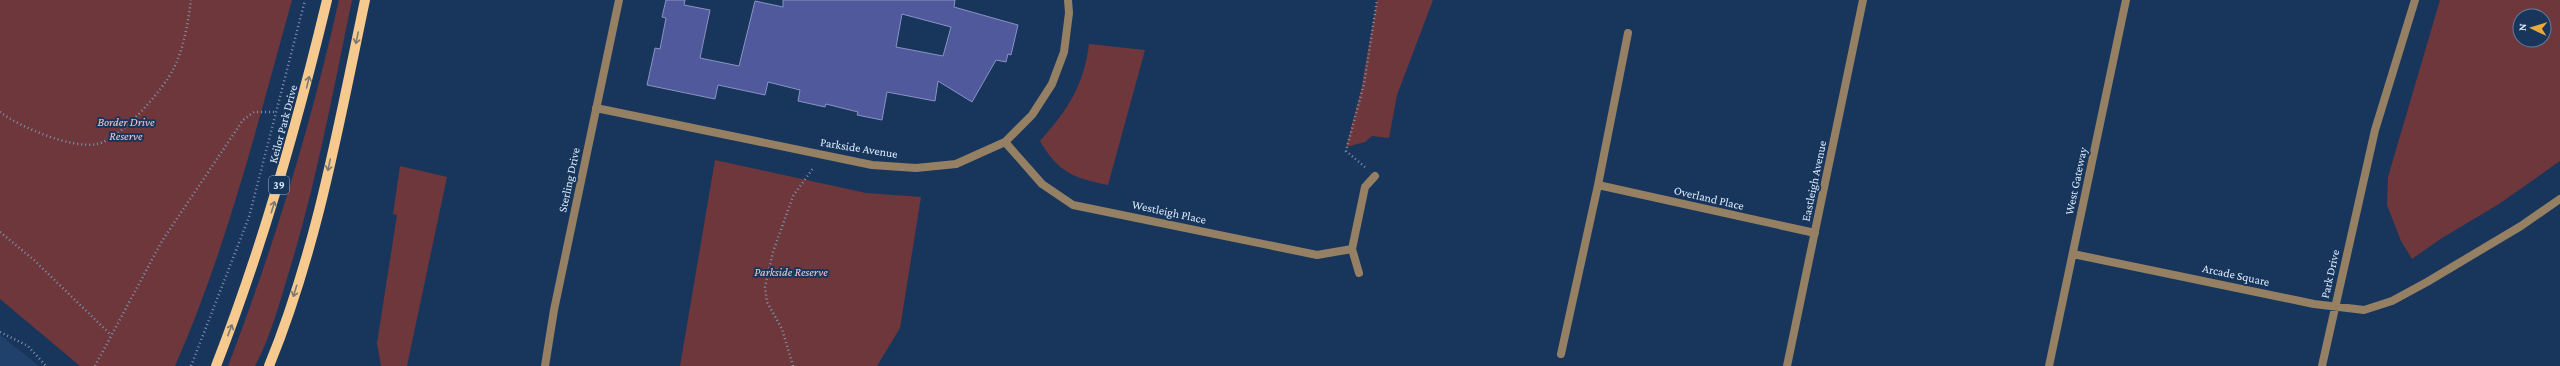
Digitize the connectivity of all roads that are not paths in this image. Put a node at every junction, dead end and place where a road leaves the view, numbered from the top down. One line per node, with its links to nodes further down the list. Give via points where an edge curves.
1 (327, 0): 20 (main road, Keilor Park Drive / 39, one-way to 1, via 250,277 273,206 299,119)
2 (365, 0): 21 (main road, one-way to 21, via 323,195 289,312)
3 (619, 0): 9 (street, Sterling Drive)
4 (1068, 0): 10 (street, Parkside Avenue, via 1064,52 1052,84 1032,115)
5 (1863, 0): 14 (street, Eastleigh Avenue)
6 (2126, 0): 16 (street, West Gateway)
7 (2415, 0): 18 (street, Park Drive, via 2375,130)
8 (1628, 33): 12 (street)
9 (596, 108): 10 (street, Parkside Avenue, via 872,165 916,168 956,164); 22 (street, Sterling Drive, via 552,317)
10 (1006, 142): 15 (street, Westleigh Place, via 1042,184 1074,205 1317,255)
11 (1375, 176): 15 (street, via 1365,187)
12 (1598, 185): 14 (street, Overland Place); 19 (street)
13 (2560, 199): 18 (street, Park Drive, via 2521,226 2392,301 2364,310)
14 (1815, 233): 23 (street, Eastleigh Avenue)
15 (1352, 249): 17 (street)
16 (2073, 254): 18 (street, Arcade Square); 24 (street, West Gateway)
17 (1359, 273)
18 (2335, 307): 25 (street)
19 (1561, 354)
20 (216, 366)
21 (269, 366)
22 (545, 366)
23 (1787, 366)
24 (2049, 366)
25 (2322, 366)

